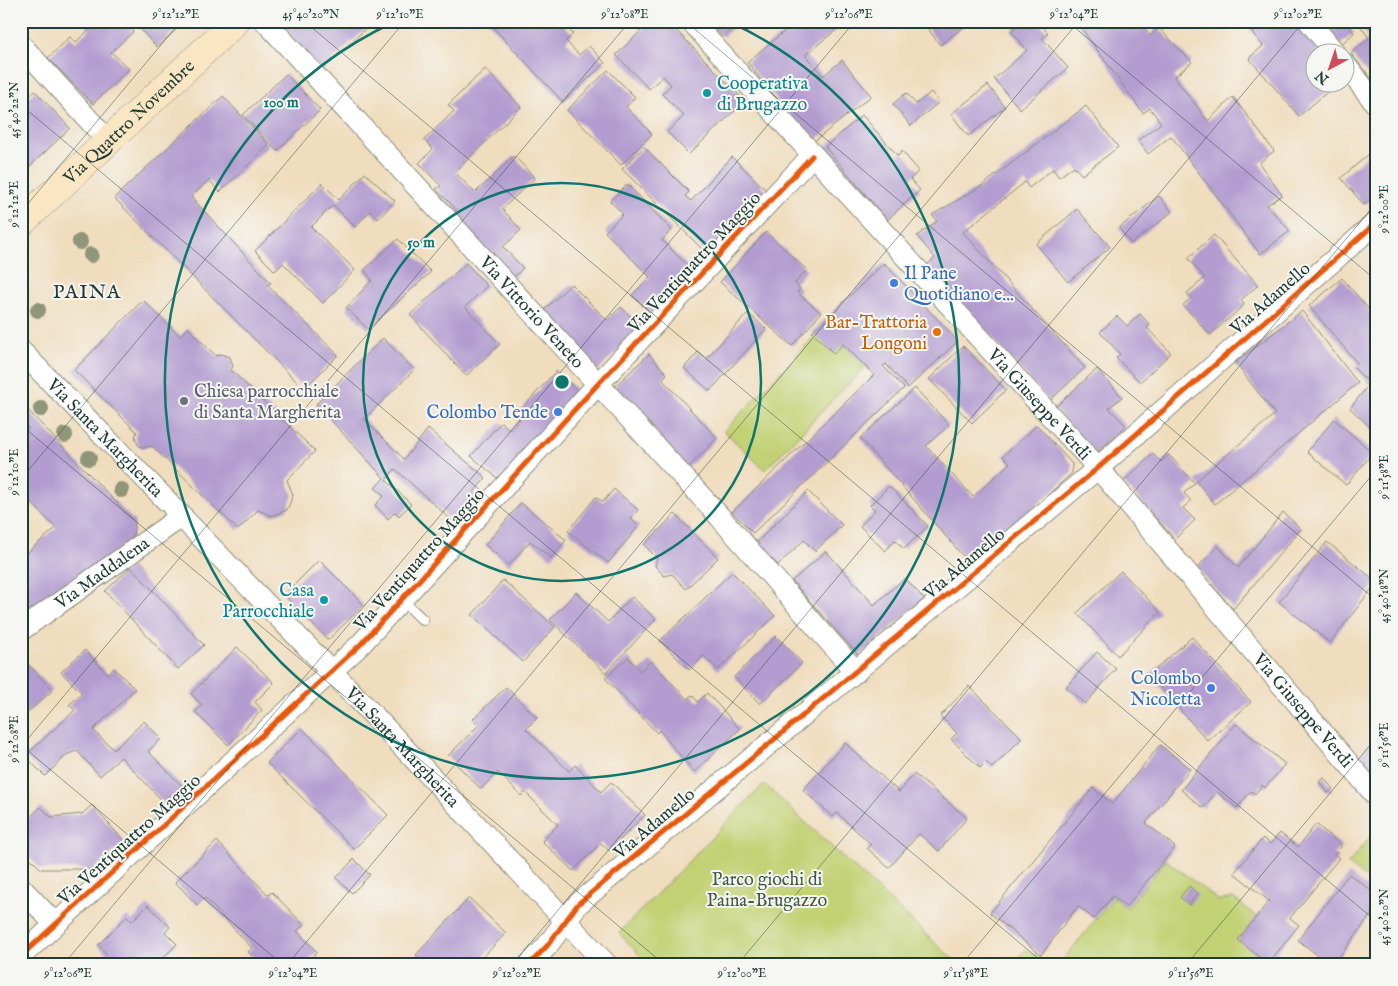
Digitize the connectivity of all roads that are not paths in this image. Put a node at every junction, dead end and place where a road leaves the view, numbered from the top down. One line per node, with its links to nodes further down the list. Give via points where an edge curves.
1 (236, 21): 9 (main road, Via Quattro Novembre)
2 (265, 21): 14 (street, Via Vittorio Veneto)
3 (691, 21): 10 (street, Via Giuseppe Verdi)
4 (1309, 21): 5 (street)
5 (1326, 42)
6 (21, 45): 9 (street)
7 (1356, 79): 8 (street)
8 (1377, 105)
9 (108, 141): 12 (main road, Via Quattro Novembre)
10 (812, 156): 14 (street, Via Ventiquattro Maggio); 15 (street, Via Giuseppe Verdi)
11 (1377, 222): 15 (street, Via Adamello)
12 (21, 223)
13 (21, 352): 16 (street, Via Santa Margherita)
14 (598, 384): 17 (street, Via Ventiquattro Maggio); 21 (street, Via Vittorio Veneto)
15 (1098, 468): 21 (street, Via Adamello); 22 (street, Via Giuseppe Verdi)
16 (175, 509): 19 (street, Via Maddalena); 20 (street, Via Santa Margherita)
17 (401, 599): 18 (lane); 20 (street, Via Ventiquattro Maggio)
18 (423, 620)
19 (21, 630)
20 (332, 672): 24 (street, Via Santa Margherita); 25 (street, Via Ventiquattro Maggio)
21 (856, 672): 24 (street, Via Adamello, via 578,904)
22 (1377, 797)
23 (21, 888): 25 (street)
24 (568, 921): 27 (street, Via Adamello); 28 (street, Via Santa Margherita)
25 (55, 924): 26 (street, Via Ventiquattro Maggio)
26 (21, 956)
27 (529, 965)
28 (607, 965)

